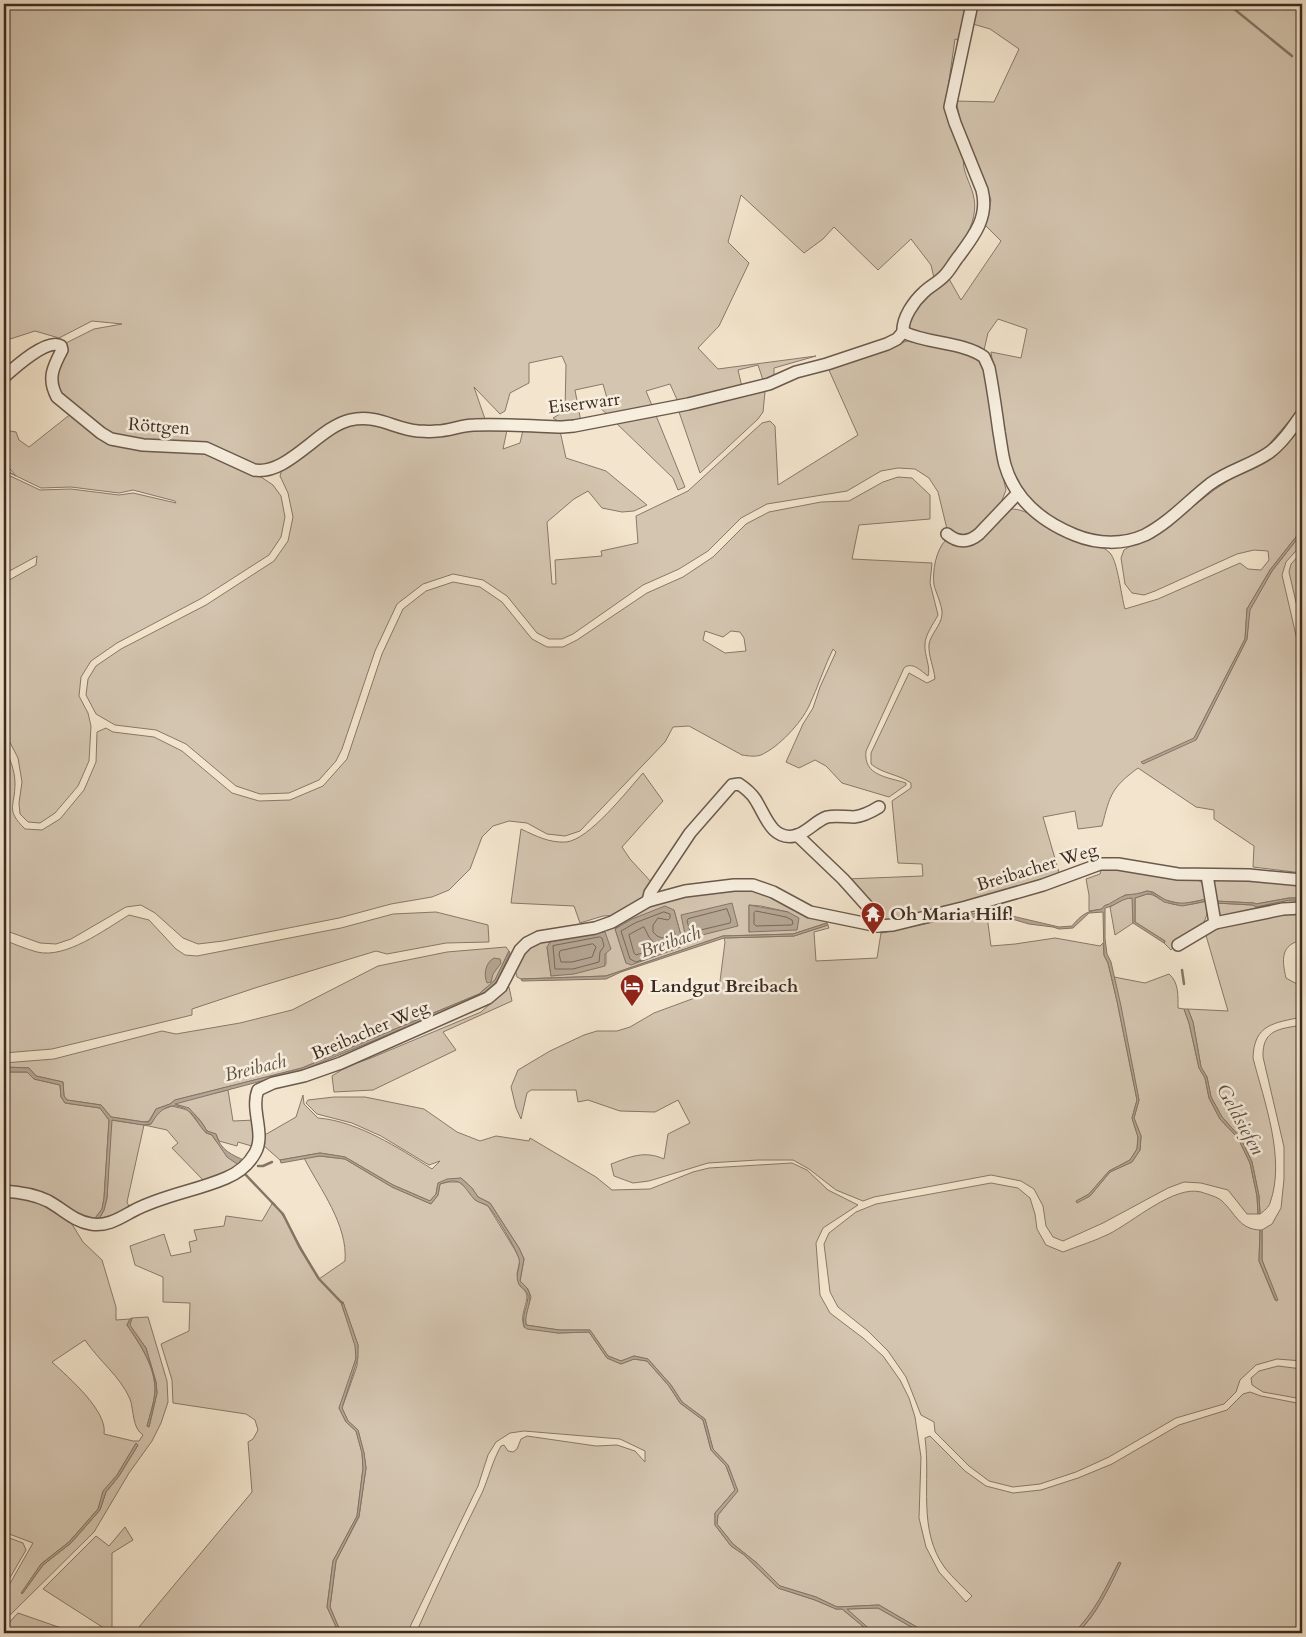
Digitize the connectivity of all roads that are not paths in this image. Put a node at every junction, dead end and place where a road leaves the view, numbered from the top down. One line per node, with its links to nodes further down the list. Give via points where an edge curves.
1 (972, 4): 2 (street, via 950,107 982,190 984,210 976,233 945,275 913,306 904,320)
2 (903, 332): 5 (street, Eiserwarr, via 887,344 768,384 688,404 574,426 472,424 437,432 414,430 367,418 349,420); 6 (street, via 979,353 986,360 1004,463)
3 (4, 377): 5 (street, Röttgen, via 47,345 59,344 62,350 51,374 53,389 57,397 101,433 142,445 206,448 254,470)
4 (1302, 414): 6 (street, via 1269,452 1219,478 1168,521 1132,540 1102,542 1069,532 1040,516)
5 (272, 470)
6 (1018, 493): 7 (street, via 971,539 957,540)
7 (947, 534)
8 (879, 807): 9 (street, via 855,817 826,818)
9 (796, 835): 12 (street, via 785,836 775,831 751,794 739,784 732,785 681,845); 15 (street, via 844,879 878,918)
10 (1207, 875): 11 (street, Breibacher Weg); 14 (street); 15 (street, Breibacher Weg, via 1100,864 1009,895)
11 (1302, 880)
12 (648, 900): 15 (street, Breibacher Weg, via 744,884 763,888 810,912); 17 (street, Breibacher Weg, via 612,922 595,928 539,937 526,943 501,987 488,998 341,1063 258,1090 255,1102 257,1149 250,1161 228,1177 149,1203 105,1224 93,1225 72,1218 38,1197)
13 (1302, 908): 14 (street)
14 (1215, 923): 16 (street)
15 (878, 926)
16 (1178, 945)
17 (4, 1191)

